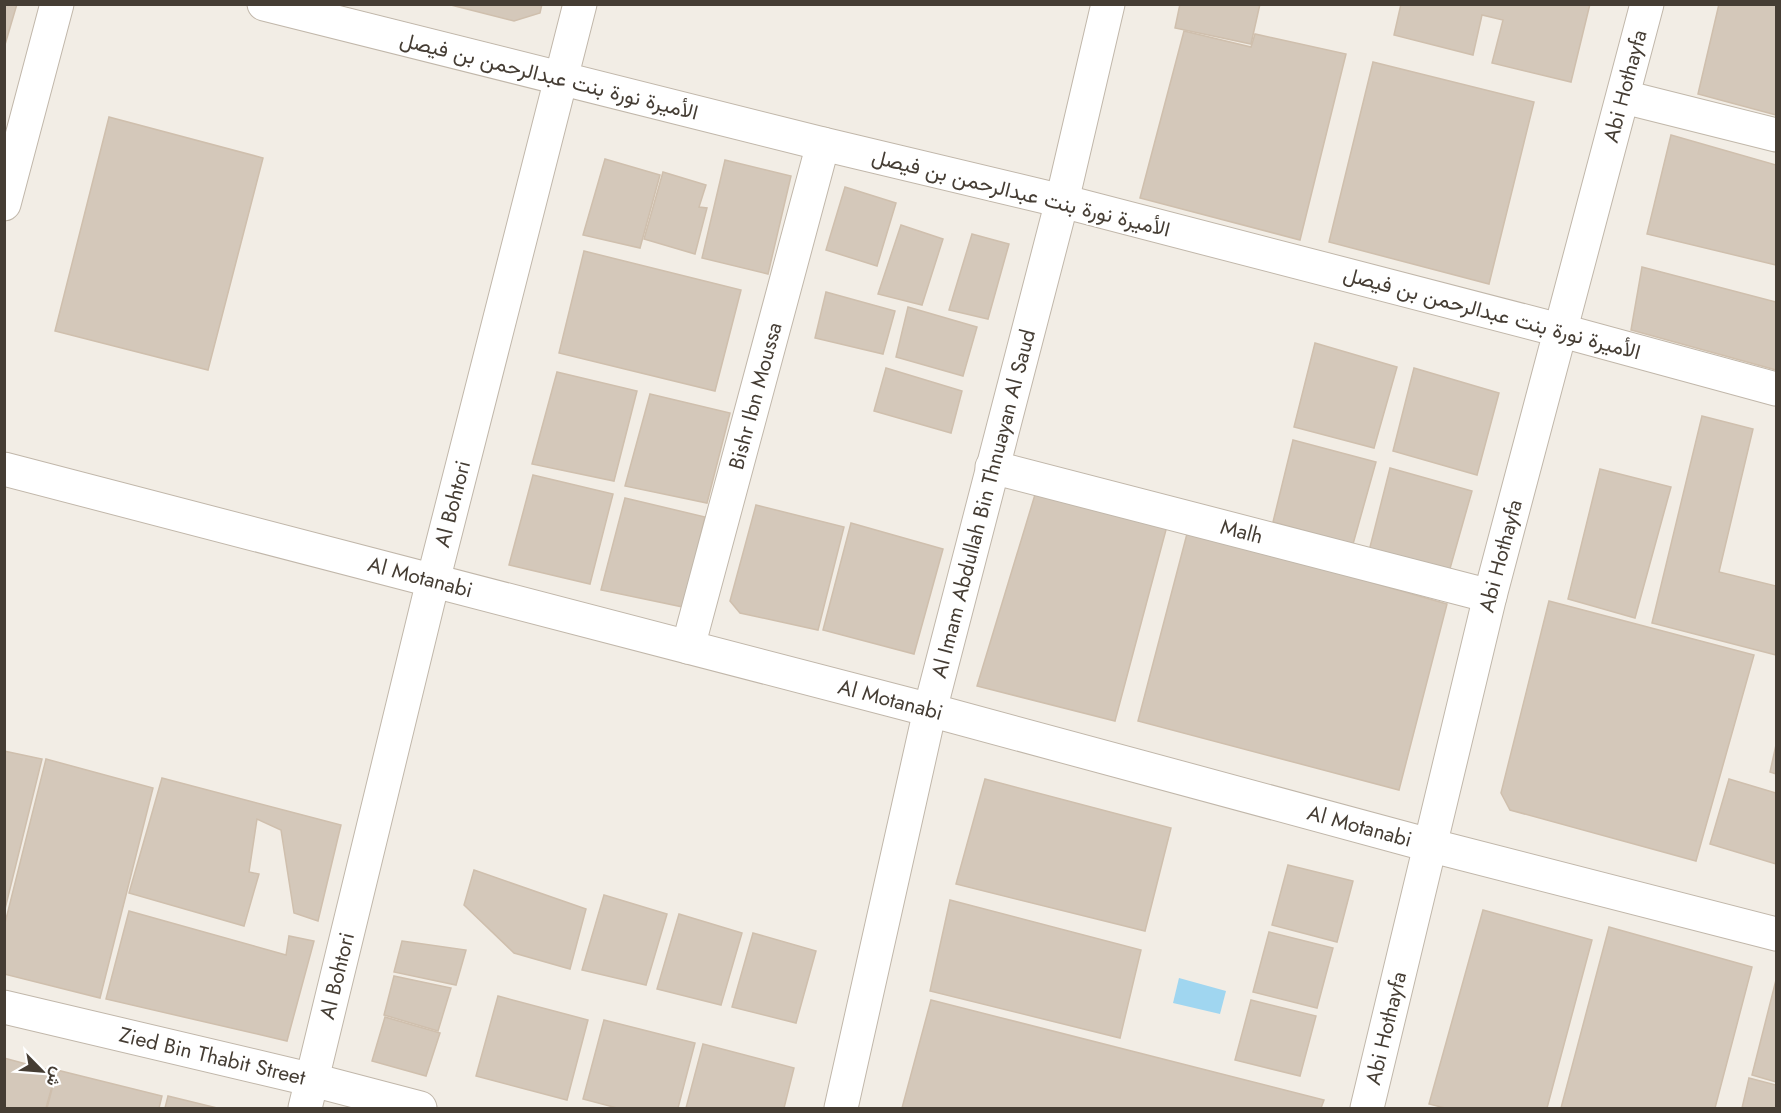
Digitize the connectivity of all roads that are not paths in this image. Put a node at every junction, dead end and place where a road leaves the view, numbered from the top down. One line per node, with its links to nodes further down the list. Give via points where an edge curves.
1 (57, 4): 11 (street)
2 (264, 4): 6 (street, الأميرة نورة بنت عبدالرحمن بن فيصل)
3 (580, 4): 6 (street, Al Bohtori)
4 (1108, 4): 10 (street, Al Imam Abdullah Bin Thnuayan Al Saud)
5 (1647, 4): 7 (street, Abi Hothayfa)
6 (561, 78): 9 (street, الأميرة نورة بنت عبدالرحمن بن فيصل); 16 (street, Al Bohtori)
7 (1624, 97): 8 (street); 12 (street, Abi Hothayfa)
8 (1776, 135)
9 (823, 144): 10 (street, الأميرة نورة بنت عبدالرحمن بن فيصل); 18 (street, Bishr Ibn Moussa)
10 (1062, 201): 12 (street, الأميرة نورة بنت عبدالرحمن بن فيصل); 14 (street, Al Imam Abdullah Bin Thnuayan Al Saud)
11 (4, 204)
12 (1559, 330): 13 (street, الأميرة نورة بنت عبدالرحمن بن فيصل); 17 (street, Abi Hothayfa)
13 (1776, 389)
14 (992, 467): 17 (street, Malh); 19 (street, Al Imam Abdullah Bin Thnuayan Al Saud)
15 (4, 469): 16 (street, Al Motanabi)
16 (433, 581): 18 (street, Al Motanabi); 23 (street, Al Bohtori)
17 (1490, 596): 20 (street, Abi Hothayfa)
18 (688, 647): 19 (street, Al Motanabi)
19 (930, 710): 20 (street, Al Motanabi); 25 (street, Al Imam Abdullah Bin Thnuayan Al Saud)
20 (1429, 845): 21 (street, Al Motanabi); 26 (street, Abi Hothayfa)
21 (1776, 934)
22 (4, 1007): 23 (street, Zied Bin Thabit Street)
23 (309, 1094): 24 (street, Zied Bin Thabit Street)
24 (420, 1108)
25 (841, 1108)
26 (1367, 1108)

